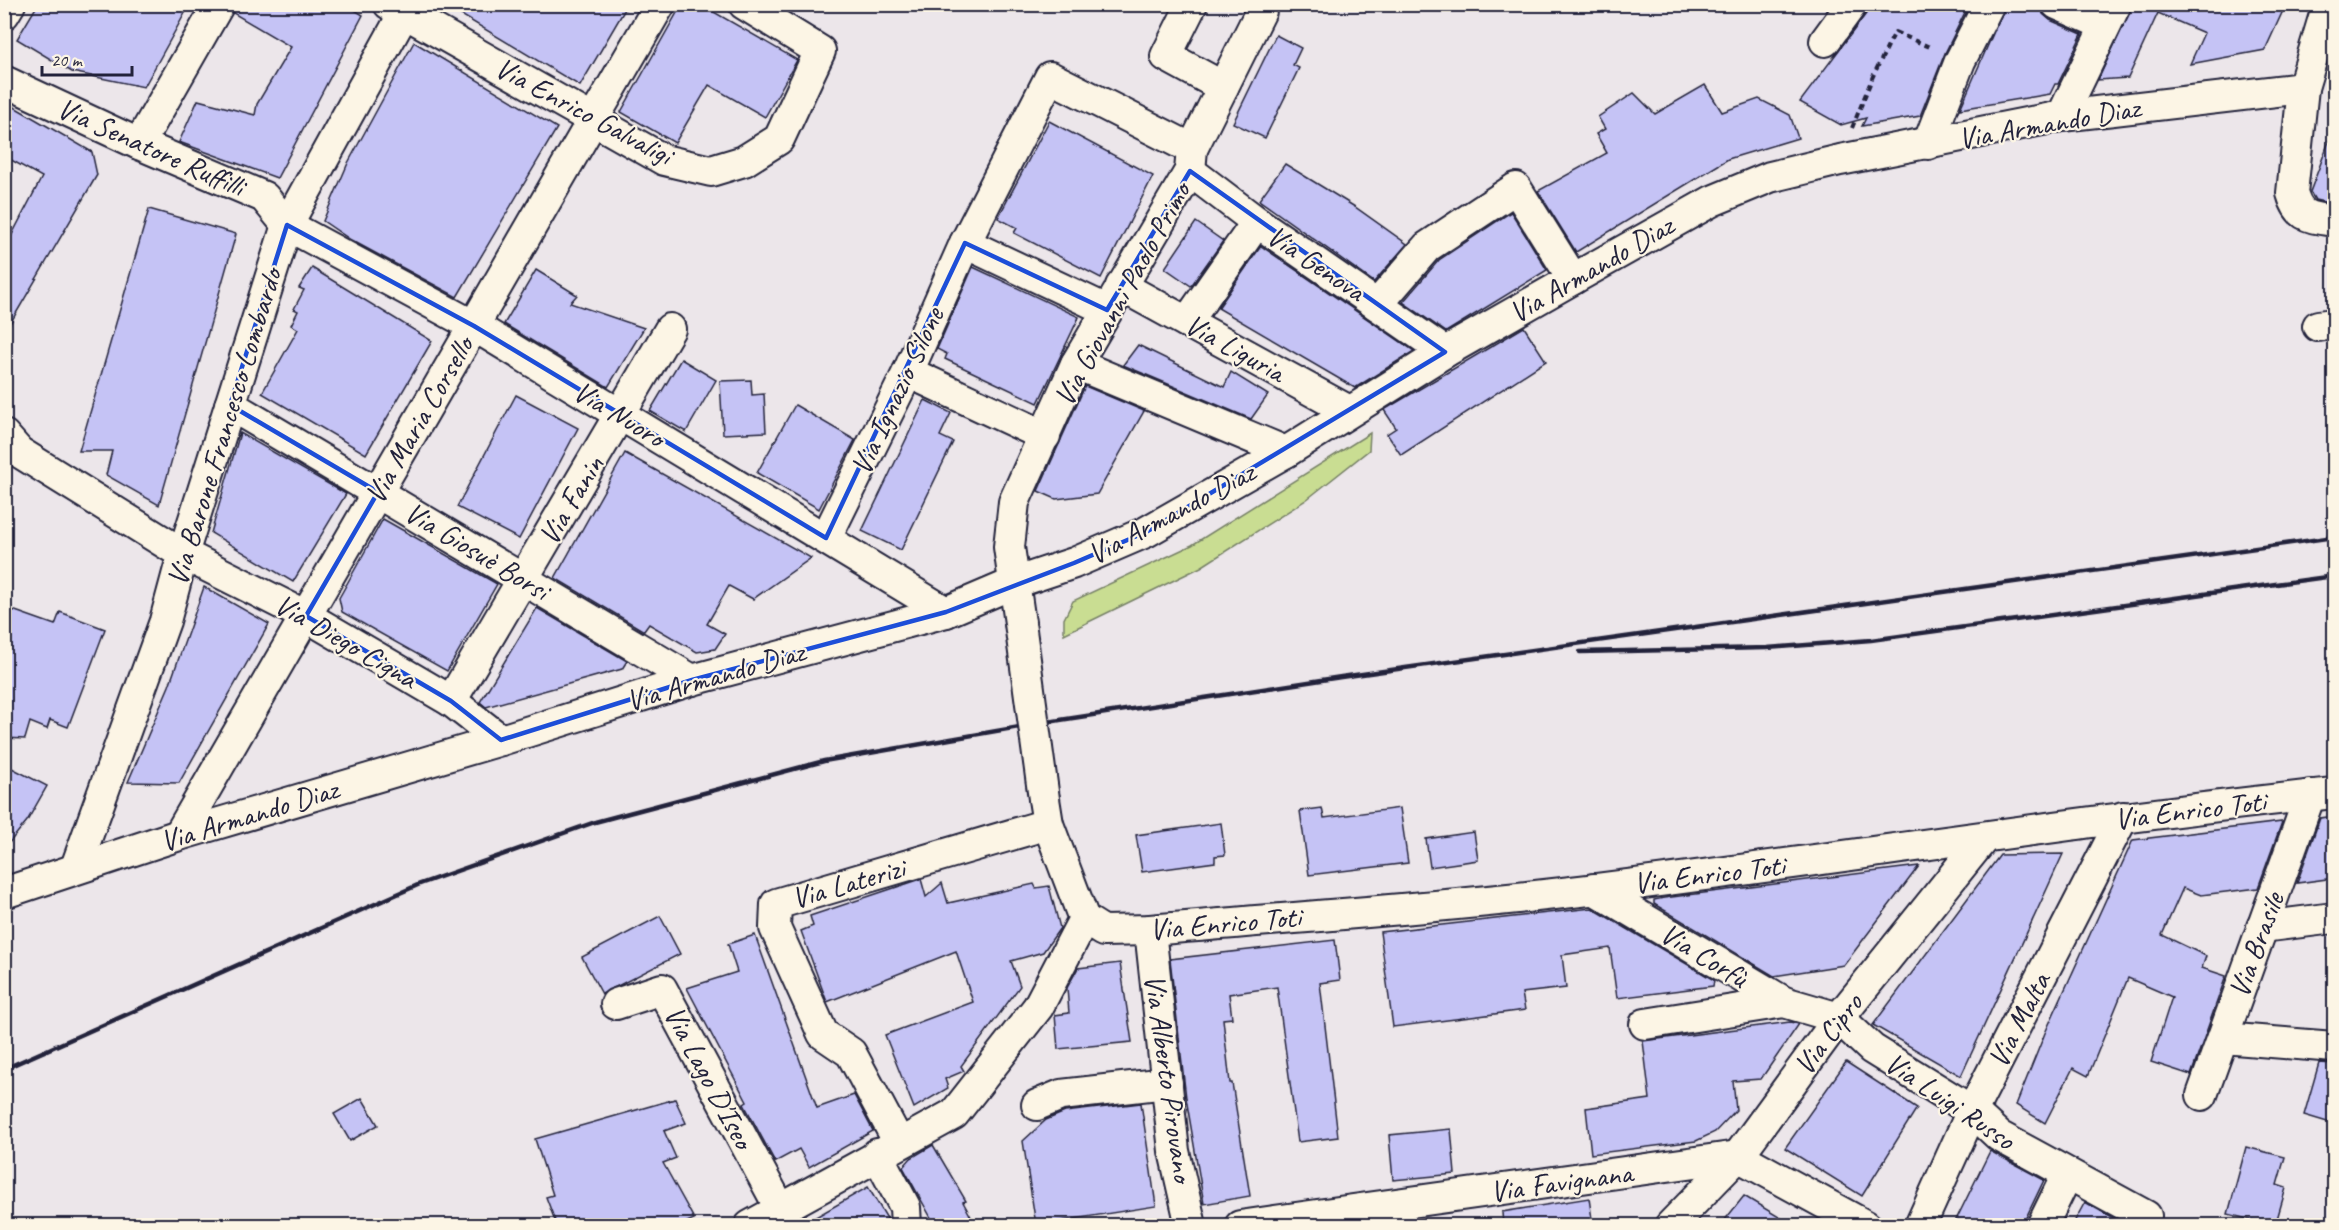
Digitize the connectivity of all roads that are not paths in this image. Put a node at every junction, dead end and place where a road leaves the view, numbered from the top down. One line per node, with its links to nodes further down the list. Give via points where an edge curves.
1 (10, 4): 12 (street)
2 (219, 4): 20 (street)
3 (660, 4): 19 (street, Via Maria Corsello)
4 (744, 4): 19 (street, Via Enrico Galvaligi, via 820,51 779,139 744,161 711,171 664,160)
5 (1192, 4): 16 (street, via 1166,56)
6 (1852, 4): 14 (street)
7 (1989, 4): 21 (street, via 1960,61)
8 (2057, 4): 13 (street)
9 (2328, 4): 17 (street)
10 (400, 7): 19 (street, Via Enrico Galvaligi); 25 (street, Via Barone Francesco Lombardo)
11 (1261, 11): 16 (street, Via Giovanni Paolo Primo)
12 (4, 14)
13 (2110, 15): 18 (street)
14 (1825, 40)
15 (4, 81): 20 (street, Via Senatore Ruffilli)
16 (1223, 87): 22 (street, Via Giovanni Paolo Primo)
17 (2303, 88): 18 (street, Via Armando Diaz); 23 (street, via 2292,193 2296,208 2310,217)
18 (2062, 116): 21 (street, Via Armando Diaz)
19 (594, 119): 31 (street, Via Maria Corsello)
20 (139, 144): 25 (street, Via Senatore Ruffilli, via 264,196)
21 (1928, 144): 27 (street, Via Armando Diaz, via 1770,177 1712,201)
22 (1191, 160): 24 (street, Via Genova); 26 (street, Via Genova, via 1050,77); 28 (street, Via Giovanni Paolo Primo)
23 (2334, 221)
24 (1257, 222): 29 (street, Via Genova); 30 (street)
25 (286, 225): 31 (street, Via Nuoro); 36 (street, Via Barone Francesco Lombardo)
26 (965, 243): 28 (street, Via Liguria); 35 (street, Via Ignazio Silone)
27 (1573, 279): 29 (street, via 1516,188 1426,247); 33 (street, Via Armando Diaz)
28 (1114, 298): 30 (street, Via Liguria); 34 (street, Via Giovanni Paolo Primo)
29 (1377, 305): 33 (street, Via Genova)
30 (1186, 322): 37 (street, Via Liguria)
31 (474, 326): 38 (street, Via Nuoro); 42 (street, Via Maria Corsello)
32 (670, 329): 38 (street, Via Fanin)
33 (1445, 352): 37 (street, Via Armando Diaz)
34 (1076, 364): 40 (street, Via Giovanni Paolo Primo); 41 (street)
35 (908, 372): 40 (street); 43 (street, Via Ignazio Silone)
36 (230, 405): 42 (street, Via Giosuè Borsi); 44 (street, Via Barone Francesco Lombardo)
37 (1349, 411): 41 (street, Via Armando Diaz)
38 (622, 415): 43 (street, Via Nuoro); 45 (street, Via Fanin)
39 (4, 435): 44 (street, Via Diego Cigna, via 19,452)
40 (1046, 436): 46 (street, Via Giovanni Paolo Primo, via 1014,502 1009,547)
41 (1286, 452): 46 (street, Via Armando Diaz, via 1146,532)
42 (378, 492): 45 (street, Via Giosuè Borsi); 48 (street, Via Maria Corsello)
43 (826, 538): 47 (street, Via Nuoro)
44 (183, 554): 48 (street, Via Diego Cigna); 57 (street, Via Barone Francesco Lombardo, via 165,621)
45 (523, 579): 49 (street, Via Giosuè Borsi); 50 (street, Via Fanin)
46 (1014, 584): 47 (street, Via Armando Diaz); 53 (street, Via Giovanni Paolo Primo, bridge)
47 (946, 612): 49 (street, Via Armando Diaz)
48 (306, 616): 50 (street, Via Diego Cigna); 55 (street, Via Maria Corsello)
49 (692, 680): 51 (street, Via Armando Diaz)
50 (451, 701): 51 (street, Via Diego Cigna)
51 (501, 740): 55 (street, Via Armando Diaz)
52 (2322, 794): 54 (street, Via Enrico Toti); 62 (street, Via Brasile)
53 (1046, 812): 61 (street); 74 (street, Via Laterizi, via 776,904 775,928 824,1034 851,1053)
54 (2123, 817): 56 (street, Via Enrico Toti); 73 (street, Via Malta)
55 (179, 835): 57 (street, Via Armando Diaz)
56 (1983, 838): 58 (street, Via Enrico Toti); 66 (street, Via Cipro)
57 (76, 867): 59 (street, Via Armando Diaz)
58 (1594, 889): 63 (street, Via Enrico Toti); 64 (street, Via Corfù)
59 (4, 893)
60 (2334, 918): 62 (street)
61 (1084, 919): 63 (street, Via Enrico Toti, via 1103,931); 74 (street, via 1038,1007 954,1114)
62 (2262, 927): 68 (street, Via Brasile)
63 (1150, 930): 70 (street, Via Alberto Pirovano)
64 (1784, 1002): 66 (street); 67 (street)
65 (616, 1004): 77 (street, Via Lago D'Iseo, via 662,989)
66 (1839, 1018): 73 (street, Via Luigi Russo, via 1872,1049); 75 (street, Via Cipro)
67 (1645, 1024)
68 (2223, 1038): 69 (street); 71 (street, Via Brasile)
69 (2334, 1047)
70 (1167, 1083): 72 (street, via 1061,1095); 81 (street, Via Alberto Pirovano, via 1174,1151)
71 (2202, 1095)
72 (1038, 1105)
73 (1972, 1111): 76 (street, Via Luigi Russo, via 1999,1136); 85 (street, Via Malta)
74 (888, 1149): 77 (street); 80 (street, via 905,1207)
75 (1738, 1156): 82 (street, Via Favignana); 83 (street, Via Cipro); 84 (street)
76 (2067, 1175): 78 (street, Via Luigi Russo); 86 (street)
77 (780, 1208): 79 (street)
78 (2145, 1216)
79 (750, 1226)
80 (906, 1226)
81 (1191, 1226)
82 (1240, 1226)
83 (1670, 1226)
84 (1866, 1226)
85 (1920, 1226)
86 (2042, 1226)

